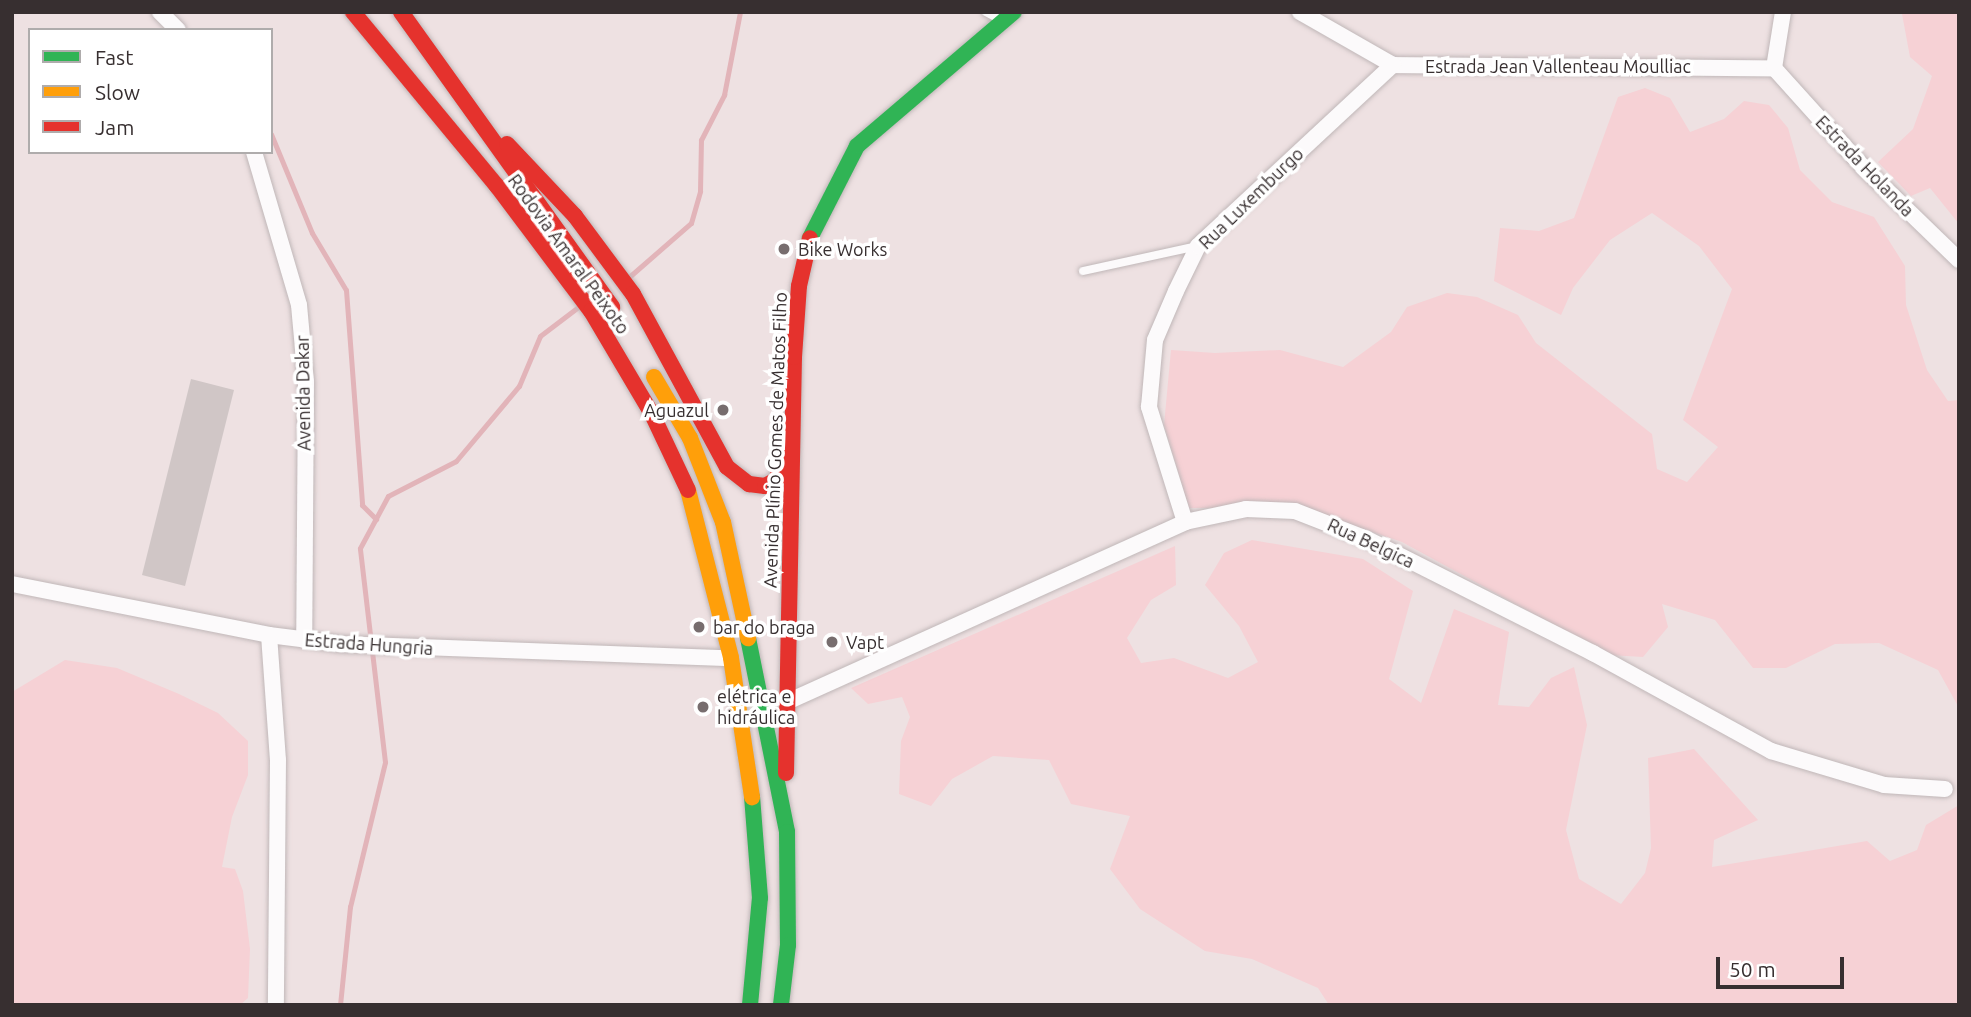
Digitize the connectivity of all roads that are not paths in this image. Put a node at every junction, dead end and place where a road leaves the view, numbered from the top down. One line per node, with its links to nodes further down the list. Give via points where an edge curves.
1 (160, 12): 8 (street)
2 (353, 12): 23 (main road, Rodovia Amaral Peixoto, via 573,286 652,414 691,496)
3 (401, 12): 11 (main road, Rodovia Amaral Peixoto)
4 (986, 12): 7 (lane)
5 (1300, 12): 9 (street, Estrada Jean Vallenteau Moulliac)
6 (1783, 12): 10 (street)
7 (1010, 17): 18 (main road, Avenida Plínio Gomes de Matos Filho, via 879,122 857,146 820,211 799,286)
8 (176, 28)
9 (1393, 65): 10 (street, Estrada Jean Vallenteau Moulliac); 13 (street, Rua Luxemburgo)
10 (1774, 68): 14 (street, Estrada Holanda, via 1864,168)
11 (463, 102): 16 (main road, Rodovia Amaral Peixoto); 18 (main road, via 523,159 633,294 718,453 734,474 749,484 771,484)
12 (255, 154): 22 (street, Avenida Dakar, via 299,304 306,382)
13 (1198, 246): 15 (lane); 19 (street, Rua Luxemburgo, via 1155,340 1149,368 1149,407)
14 (1959, 260)
15 (1083, 271)
16 (623, 325)
17 (642, 356): 26 (main road, via 690,438 723,522)
18 (793, 437): 24 (main road, Avenida Plínio Gomes de Matos Filho)
19 (1185, 522): 24 (street, Rua Belgica); 25 (street, Rua Belgica, via 1246,509 1295,511 1323,520 1581,647 1771,751 1884,785)
20 (12, 584): 21 (street, Estrada Hungria)
21 (269, 635): 22 (street, Estrada Hungria); 27 (street, via 278,760)
22 (304, 640): 23 (street, Estrada Hungria, via 385,647)
23 (731, 658): 28 (main road, Rodovia Amaral Peixoto, via 757,829 760,898)
24 (787, 702): 26 (main road, Avenida Plínio Gomes de Matos Filho)
25 (1945, 789)
26 (787, 832): 29 (main road, via 788,945)
27 (276, 1005)
28 (750, 1005)
29 (781, 1005)

